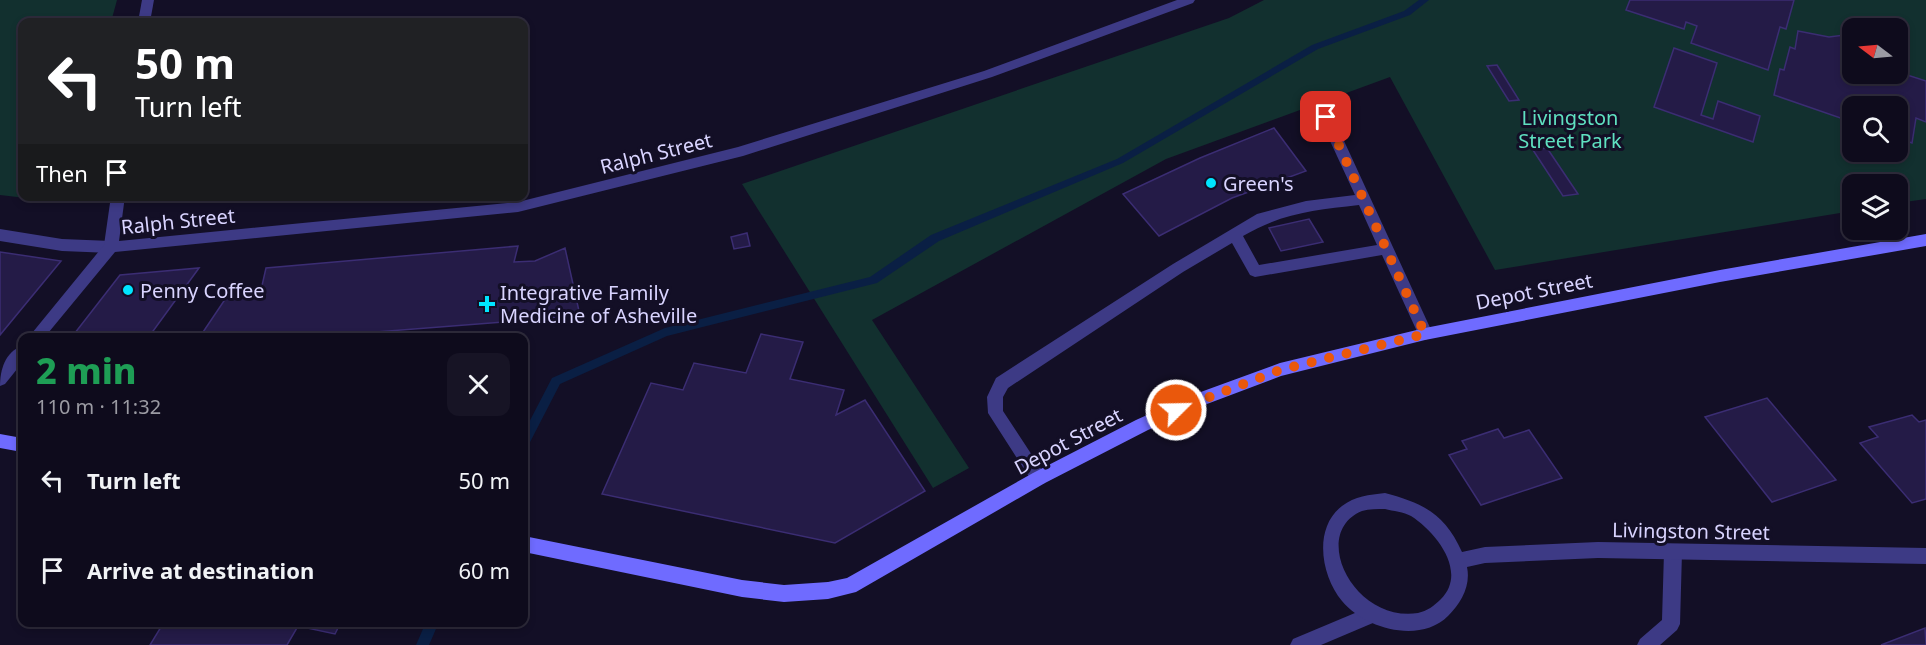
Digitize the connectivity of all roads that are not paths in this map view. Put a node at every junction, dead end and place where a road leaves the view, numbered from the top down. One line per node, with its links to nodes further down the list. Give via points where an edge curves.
1 (148, 0): 3 (street)
2 (1189, 0): 10 (street, Ralph Street, via 988,74 749,148 518,207)
3 (145, 18)
4 (1326, 117): 5 (street)
5 (1363, 199): 7 (street, via 1286,211 1262,218); 11 (street)
6 (117, 201): 10 (street)
7 (1235, 234): 11 (street, via 1255,271); 18 (street, via 1002,384 995,393 996,413)
8 (0, 236): 10 (street, Ralph Street)
9 (1926, 240): 13 (street, Depot Street)
10 (111, 247): 12 (street)
11 (1386, 249): 13 (street)
12 (39, 333)
13 (1425, 334): 18 (street, Depot Street, via 1280,370 1193,402)
14 (18, 357): 15 (street)
15 (0, 379)
16 (0, 441): 17 (street)
17 (18, 444)
18 (1040, 478): 19 (street, Depot Street, via 850,586 809,594 743,589)
19 (528, 544)
20 (1673, 552): 21 (street, Livingston Street); 22 (street, Livingston Street, via 1598,550 1485,555); 25 (street, via 1671,624)
21 (1926, 556)
22 (1457, 561): 23 (street, via 1460,578 1452,603 1432,619 1404,623); 23 (street, via 1455,551 1438,526 1414,509 1385,501 1359,505 1339,519 1330,542 1333,569 1348,595)
23 (1374, 614): 24 (street)
24 (1299, 645)
25 (1646, 645)

